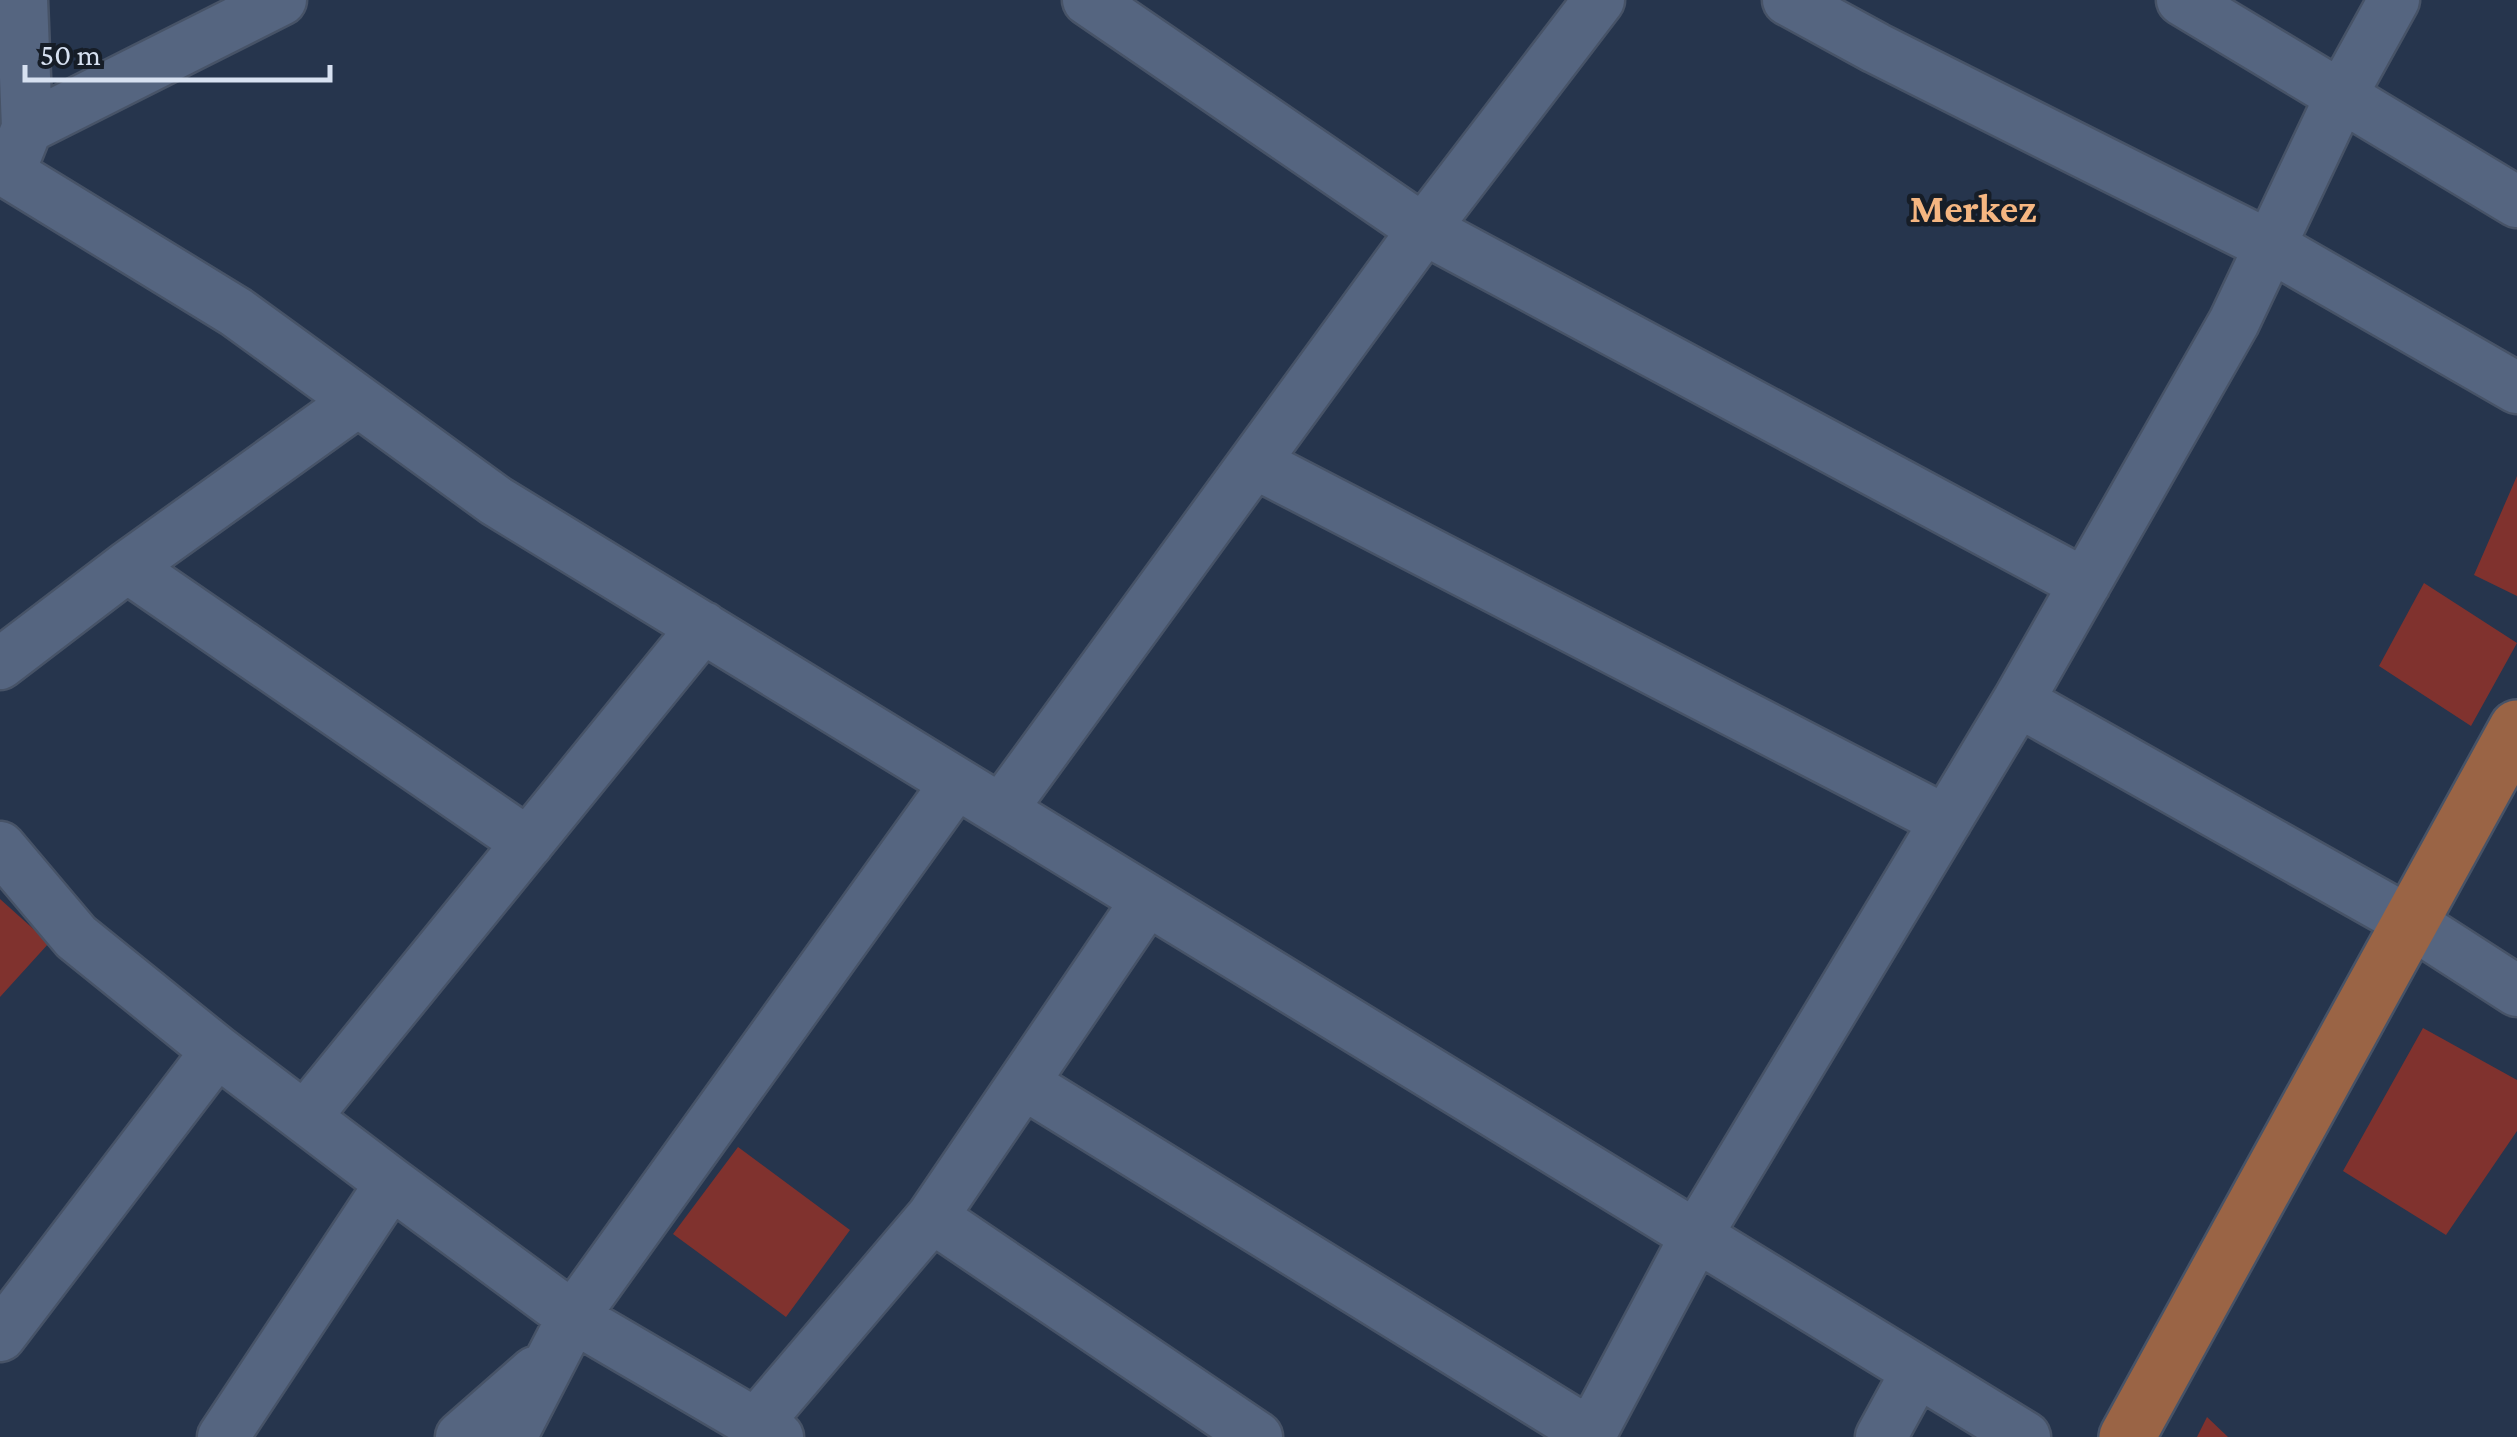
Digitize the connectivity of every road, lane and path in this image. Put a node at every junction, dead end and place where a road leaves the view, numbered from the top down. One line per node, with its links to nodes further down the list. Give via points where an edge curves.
1 (22, 0): 9 (street)
2 (280, 0): 9 (street)
3 (1088, 0): 12 (street)
4 (1600, 0): 12 (street)
5 (1788, 0): 13 (street)
6 (2182, 0): 8 (street)
7 (2394, 0): 8 (street)
8 (2341, 96): 11 (street); 13 (street)
9 (27, 128): 10 (street)
10 (4, 185): 15 (street, via 236,312)
11 (2517, 202)
12 (1424, 229): 16 (street); 18 (street)
13 (2270, 246): 14 (street); 18 (street)
14 (2517, 388)
15 (358, 401): 17 (street); 19 (street, via 496,501)
16 (1254, 463): 24 (street); 25 (street)
17 (127, 566): 20 (street); 26 (street)
18 (2085, 584): 21 (street)
19 (703, 628): 23 (street); 26 (street)
20 (0, 664)
21 (2018, 701): 25 (street); 29 (street)
22 (2517, 728): 29 (main road)
23 (956, 783): 24 (street); 38 (street)
24 (1002, 810): 28 (street)
25 (1946, 820): 36 (street)
26 (528, 842): 33 (street)
27 (0, 847): 31 (street, via 76,937)
28 (1147, 900): 32 (street); 36 (street)
29 (2410, 922): 30 (street); 48 (main road)
30 (2517, 992)
31 (217, 1051): 33 (street); 37 (street)
32 (1022, 1083): 35 (street); 41 (street)
33 (305, 1117): 34 (street)
34 (391, 1183): 38 (street); 42 (street)
35 (932, 1217): 40 (street); 45 (street)
36 (1696, 1236): 39 (street); 41 (street)
37 (0, 1336)
38 (563, 1336): 40 (street); 43 (street); 44 (street)
39 (1918, 1371): 46 (street); 47 (street)
40 (767, 1430)
41 (1590, 1435)
42 (223, 1437)
43 (460, 1437)
44 (511, 1437)
45 (1257, 1437)
46 (1881, 1437)
47 (2025, 1437)
48 (2127, 1437)

